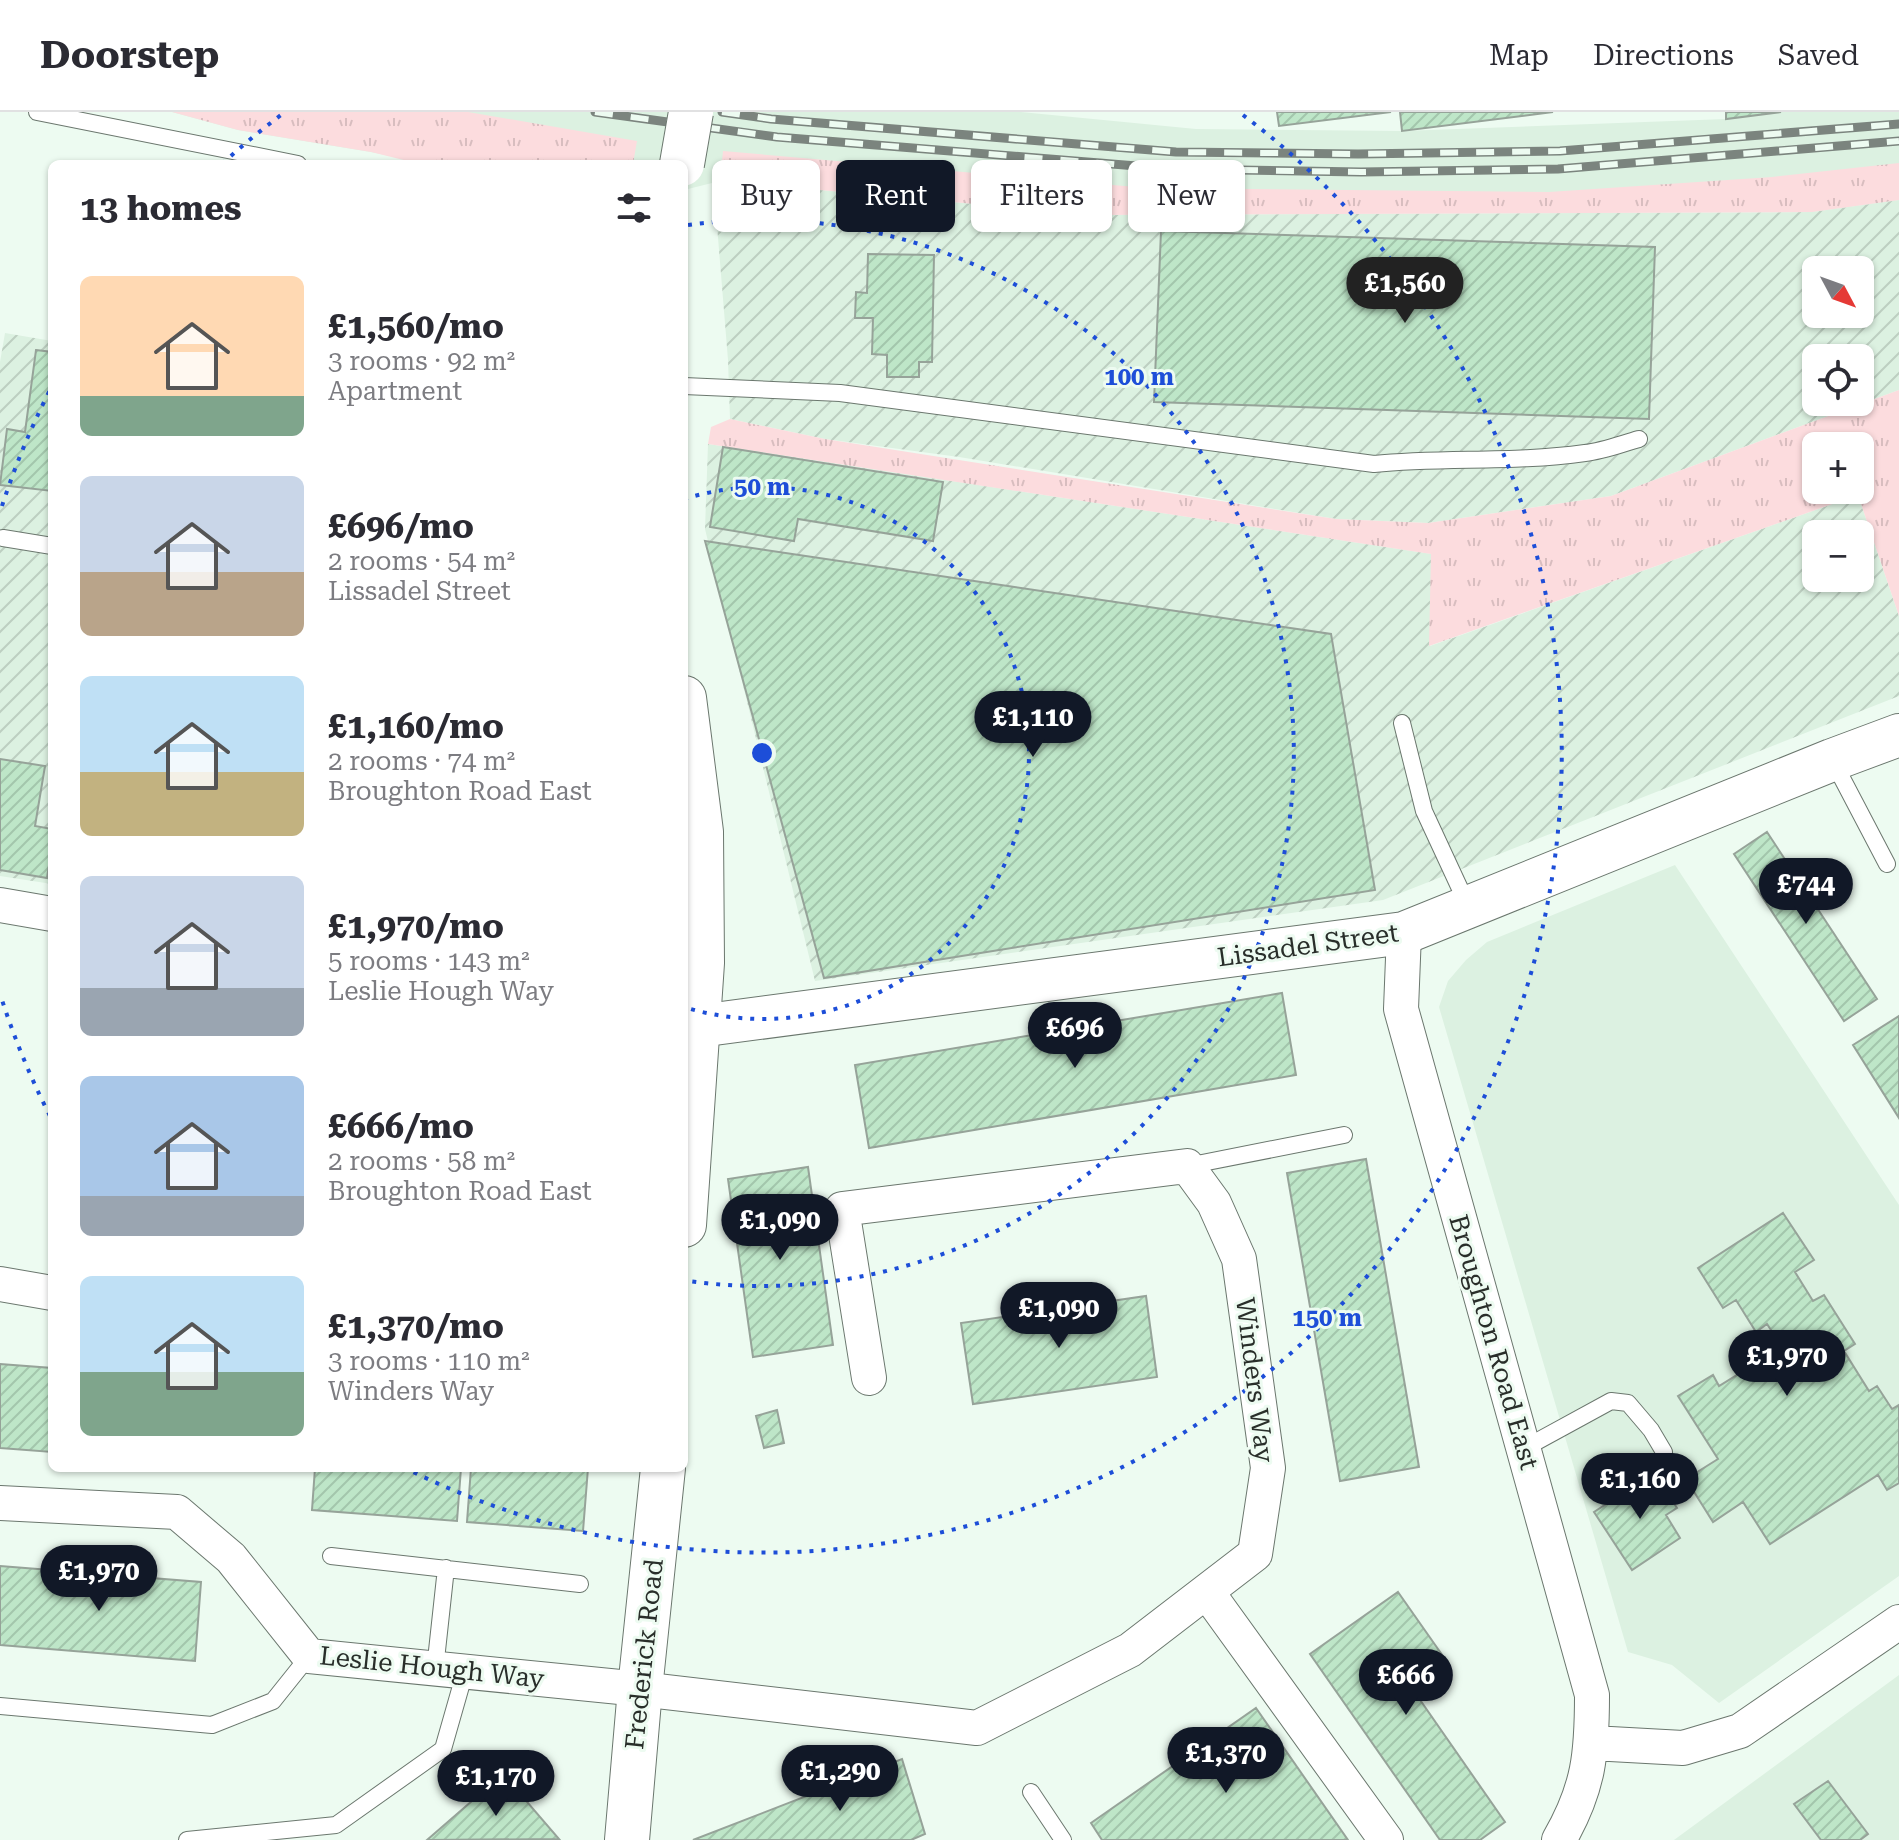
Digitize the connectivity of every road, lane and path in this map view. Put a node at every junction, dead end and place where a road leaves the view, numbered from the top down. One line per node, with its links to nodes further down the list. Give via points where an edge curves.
1 (37, 112): 3 (lane)
2 (691, 112): 4 (main road, bridge)
3 (278, 160)
4 (683, 160)
5 (688, 386): 6 (lane, via 840,393 1374,464 1587,453)
6 (1639, 439)
7 (3, 538): 8 (lane)
8 (48, 545)
9 (1402, 723): 15 (lane, via 1424,811)
10 (688, 730): 18 (main road, via 701,832 702,963)
11 (1899, 735): 12 (street, Lissadel Street)
12 (1832, 760): 13 (lane); 15 (street, Lissadel Street)
13 (1887, 864)
14 (0, 905): 16 (street)
15 (1469, 908): 17 (street, Lissadel Street)
16 (48, 913)
17 (1404, 933): 18 (street, Lissadel Street); 25 (street, Broughton Road East, via 1401,1009)
18 (691, 1025): 19 (main road)
19 (688, 1111)
20 (1344, 1135): 21 (lane)
21 (1187, 1166): 24 (street, via 842,1209); 32 (street, Winders Way, via 1214,1203 1239,1259 1268,1468 1255,1554)
22 (0, 1284): 23 (street)
23 (48, 1292)
24 (869, 1378)
25 (1523, 1449): 26 (lane, via 1611,1401 1628,1403); 38 (street, Broughton Road East, via 1592,1695)
26 (1664, 1452)
27 (663, 1472): 36 (main road, Frederick Road)
28 (0, 1503): 34 (street, Leslie Hough Way, via 177,1512 231,1558)
29 (331, 1556): 30 (lane)
30 (446, 1568): 31 (lane); 35 (lane)
31 (580, 1584)
32 (1207, 1592): 36 (street, Winders Way, via 1130,1650 977,1728); 43 (street)
33 (1899, 1622): 38 (street, via 1740,1731 1683,1748)
34 (309, 1656): 35 (street, Leslie Hough Way); 37 (lane, via 273,1701 212,1725)
35 (450, 1670): 36 (street, Leslie Hough Way); 40 (lane, via 443,1749 336,1825)
36 (640, 1689): 41 (main road, Frederick Road)
37 (0, 1706)
38 (1592, 1743): 44 (street, Broughton Road East, via 1583,1789)
39 (1031, 1792): 42 (lane)
40 (187, 1840)
41 (627, 1840)
42 (1063, 1840)
43 (1386, 1840)
44 (1559, 1840)

